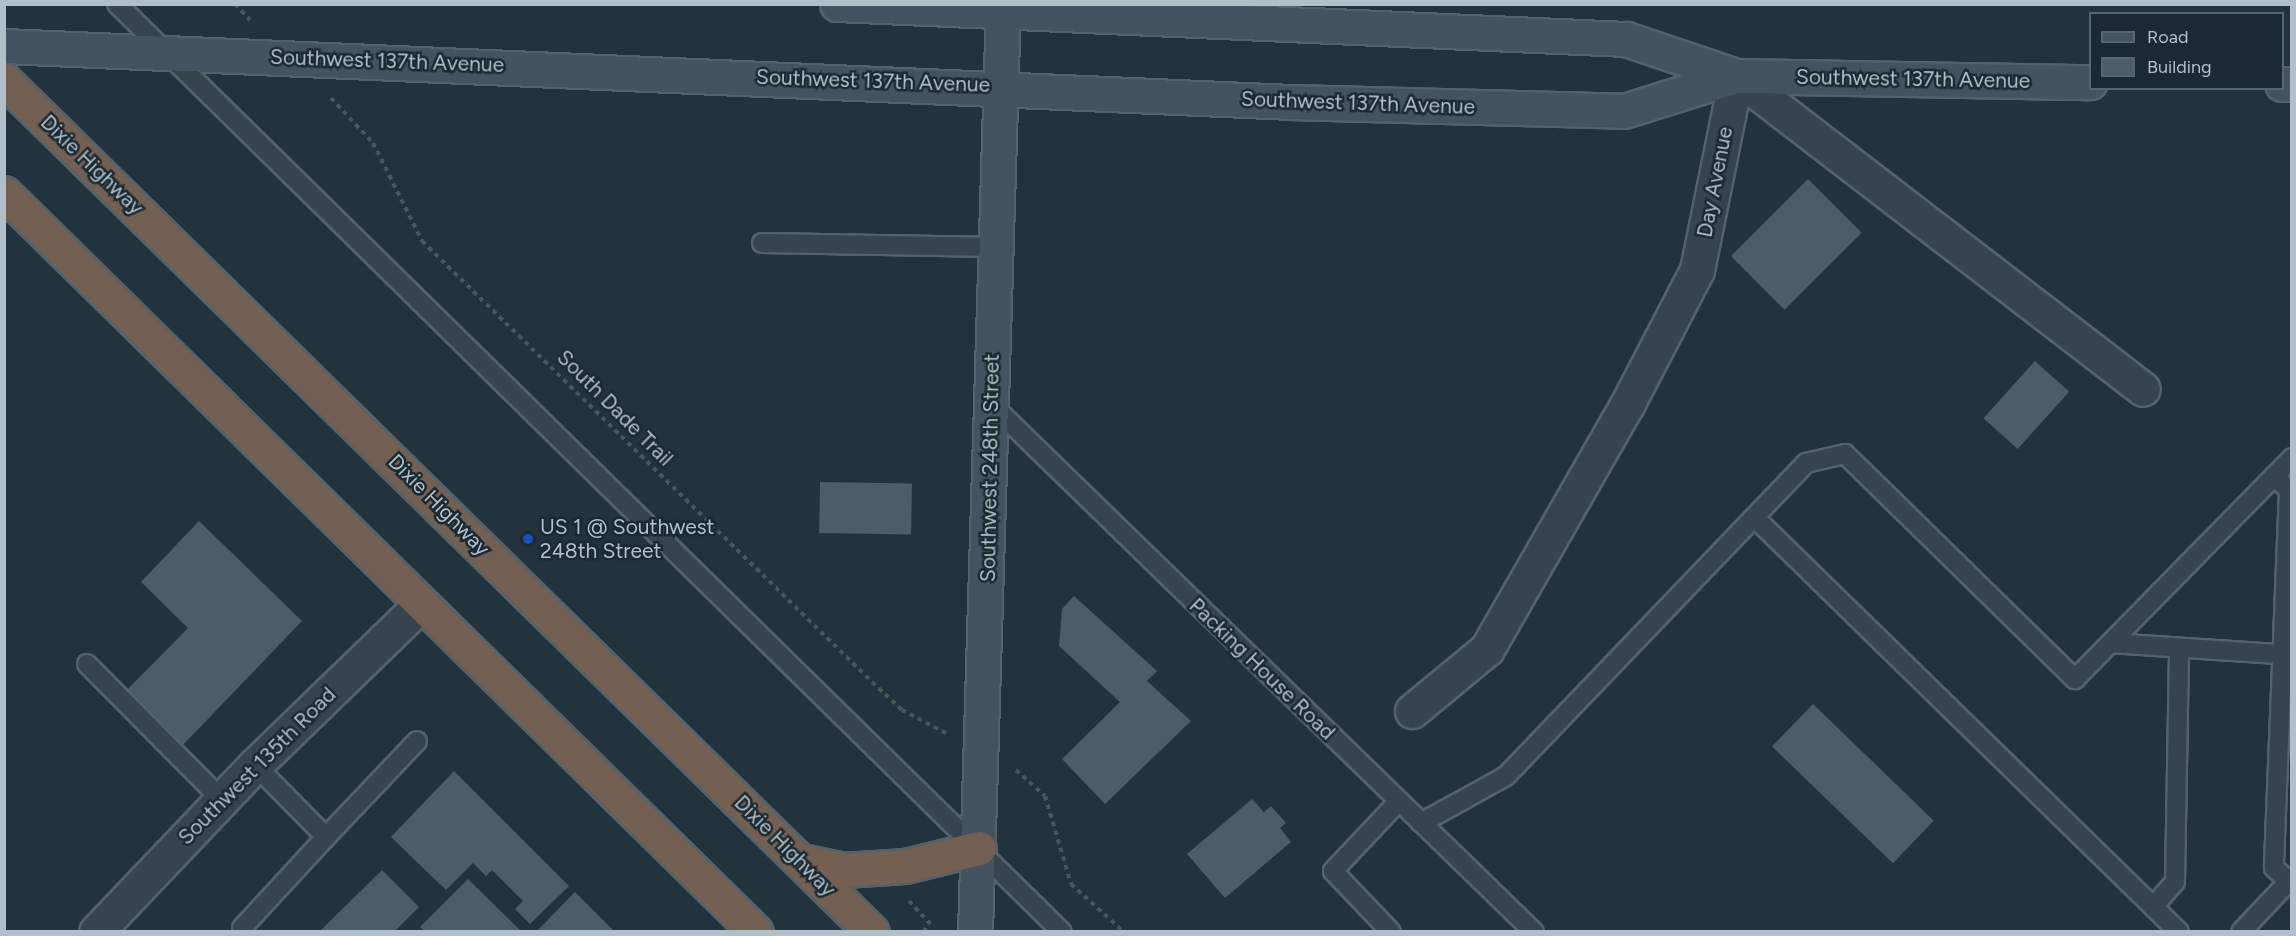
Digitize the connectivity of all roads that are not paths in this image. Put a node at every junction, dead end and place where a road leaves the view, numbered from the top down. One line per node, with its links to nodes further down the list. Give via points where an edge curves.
1 (117, 4): 5 (lane)
2 (837, 4): 3 (main road, Southwest 137th Avenue)
3 (1003, 9): 6 (main road, Southwest 137th Avenue, via 1626,39); 9 (main road, Southwest 248th Street)
4 (4, 46): 5 (main road, Southwest 137th Avenue)
5 (165, 53): 9 (main road, Southwest 137th Avenue); 30 (lane)
6 (1736, 76): 8 (main road, Southwest 137th Avenue); 9 (main road, Southwest 137th Avenue, via 1624,111 1290,102); 13 (street); 23 (street, Day Avenue, via 1697,270 1627,405 1487,649)
7 (4, 80): 31 (highway, Dixie Highway)
8 (2089, 82)
9 (1001, 87): 12 (main road, Southwest 248th Street)
10 (4, 193): 18 (highway)
11 (762, 243): 12 (lane)
12 (997, 247): 14 (main road, Southwest 248th Street)
13 (2143, 389)
14 (992, 405): 27 (lane, Packing House Road); 30 (main road, Southwest 248th Street)
15 (2292, 458): 16 (lane)
16 (2274, 476): 19 (lane); 21 (lane, via 2289,490)
17 (1754, 517): 19 (lane, via 1806,463 1845,454 2075,679); 28 (lane, via 1506,776); 33 (lane)
18 (421, 604): 25 (street, Southwest 135th Road); 37 (highway)
19 (2111, 644): 20 (lane)
20 (2179, 649): 21 (lane); 33 (lane, via 2175,882)
21 (2286, 654): 32 (lane, via 2274,868)
22 (87, 664): 26 (lane)
23 (1412, 711)
24 (417, 741): 29 (lane)
25 (255, 765): 26 (street, Southwest 135th Road); 29 (lane)
26 (221, 799): 36 (street, Southwest 135th Road)
27 (1399, 801): 28 (lane, Packing House Road); 41 (lane, via 1333,871)
28 (1421, 822): 35 (lane, Packing House Road)
29 (326, 837): 34 (lane)
30 (979, 848): 31 (highway, via 905,866 844,870); 39 (main road, Southwest 248th Street); 40 (lane)
31 (801, 861): 38 (highway, Dixie Highway)
32 (2290, 879): 43 (lane)
33 (2153, 907): 42 (lane)
34 (242, 928)
35 (1529, 930)
36 (96, 932)
37 (756, 932)
38 (872, 932)
39 (975, 932)
40 (1062, 932)
41 (1391, 932)
42 (2179, 932)
43 (2241, 932)

